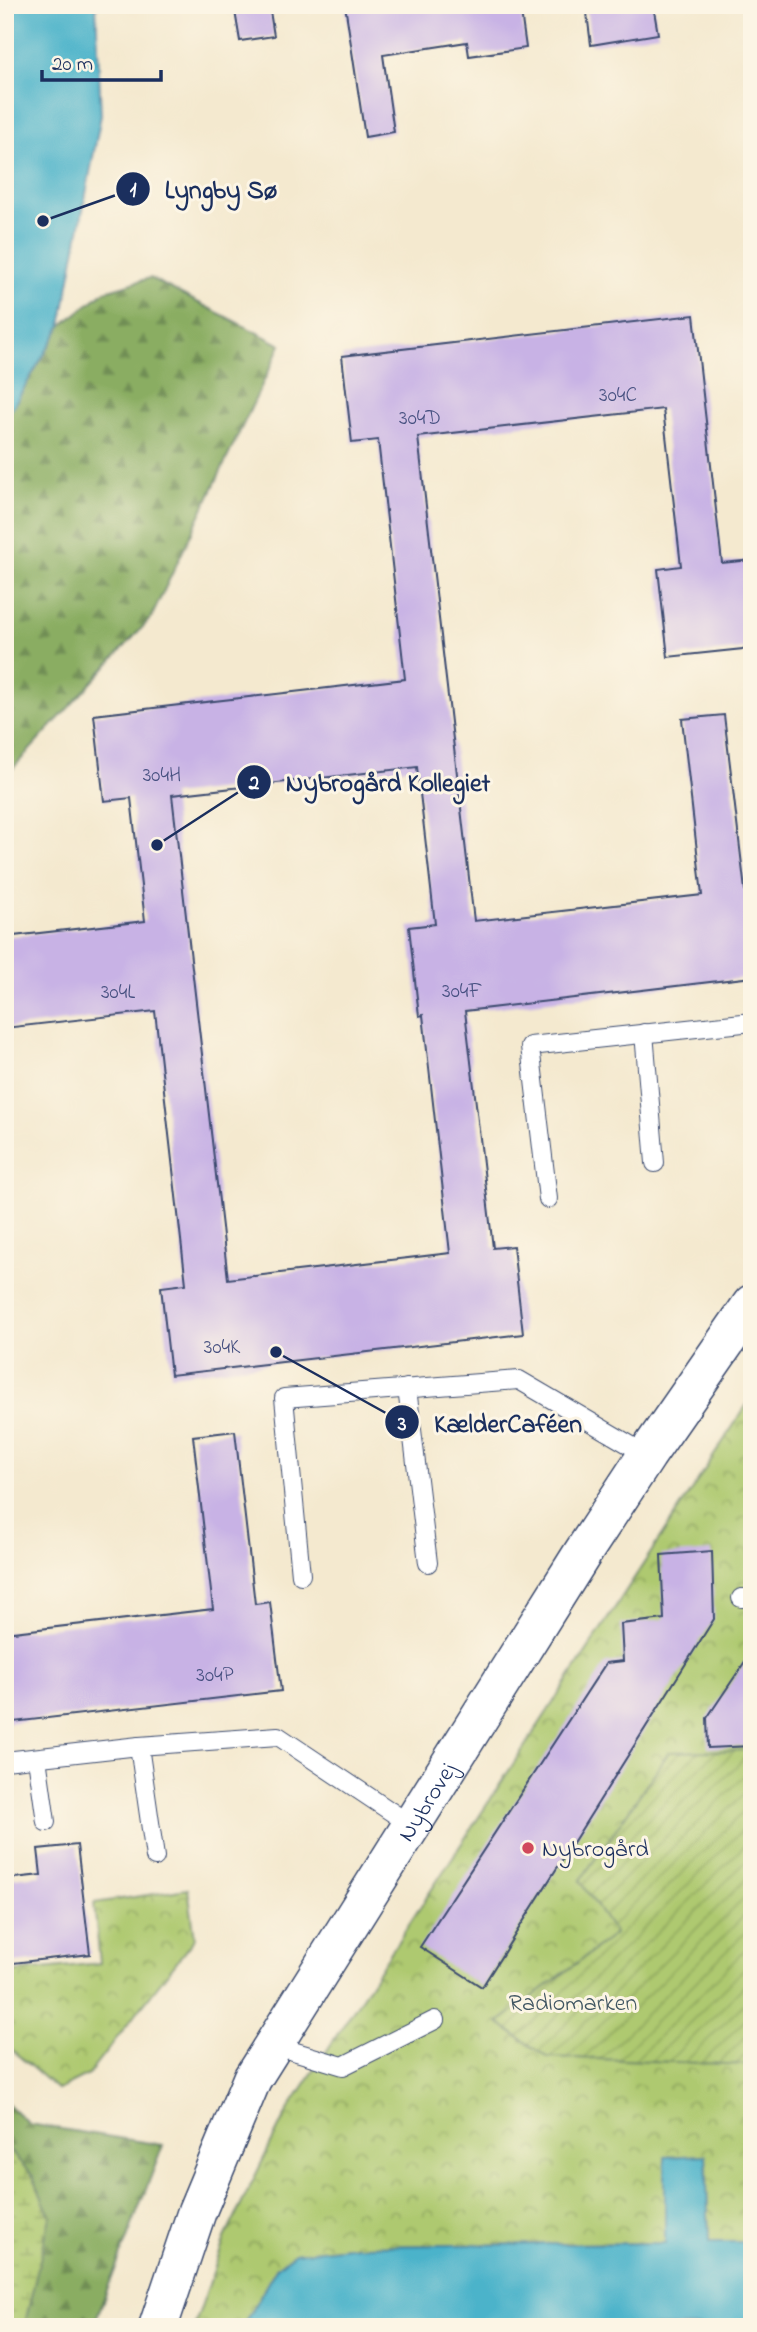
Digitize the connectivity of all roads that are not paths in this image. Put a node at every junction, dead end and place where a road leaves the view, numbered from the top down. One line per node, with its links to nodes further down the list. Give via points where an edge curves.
1 (752, 1022): 2 (lane)
2 (644, 1033): 3 (lane); 4 (lane, via 530,1046)
3 (655, 1163)
4 (548, 1199)
5 (752, 1304): 7 (street, Nybrovej)
6 (407, 1388): 7 (lane, via 519,1380); 8 (lane); 9 (lane, via 284,1398)
7 (647, 1455): 14 (street, Nybrovej)
8 (428, 1563)
9 (301, 1575)
10 (139, 1746): 11 (lane); 14 (lane, via 278,1737); 15 (lane)
11 (37, 1758): 12 (lane); 13 (lane)
12 (5, 1761)
13 (46, 1822)
14 (411, 1825): 17 (street, Nybrovej)
15 (155, 1857)
16 (435, 2020): 17 (lane, via 343,2066)
17 (273, 2045): 18 (street, Nybrovej, via 252,2079 197,2211)
18 (158, 2327)

